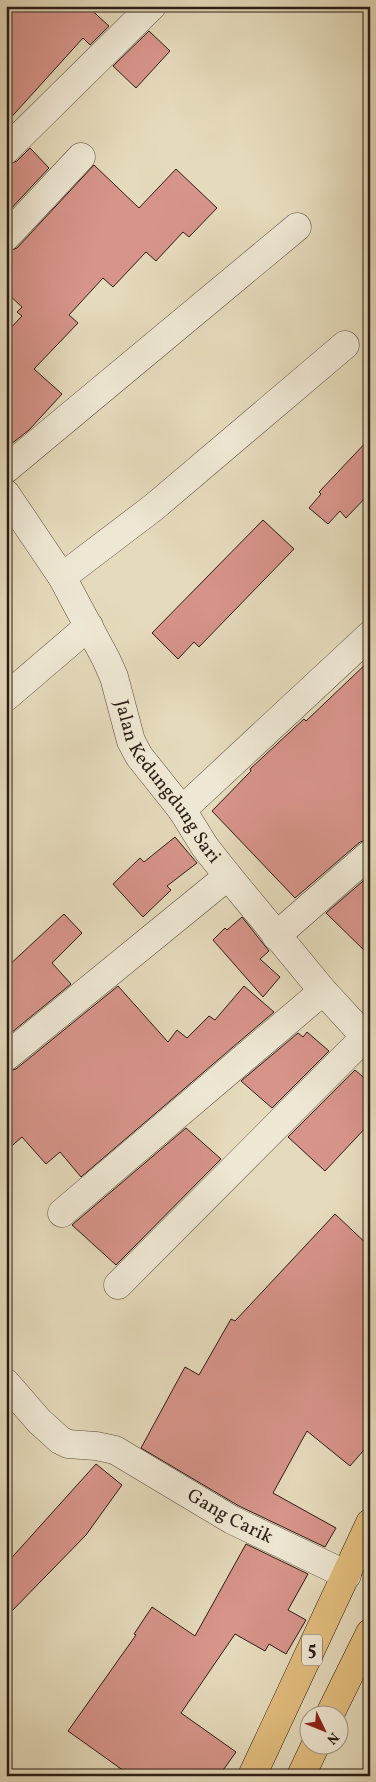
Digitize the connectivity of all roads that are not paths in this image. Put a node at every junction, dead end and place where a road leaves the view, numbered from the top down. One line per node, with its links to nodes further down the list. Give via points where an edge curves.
1 (152, 6): 2 (street)
2 (6, 150)
3 (81, 158): 5 (street)
4 (297, 227): 7 (street)
5 (6, 237)
6 (345, 345): 9 (street, via 154,507)
7 (6, 469)
8 (6, 494): 9 (street, Jalan Kedungdung Sari)
9 (62, 576): 10 (street, Jalan Kedungdung Sari)
10 (89, 626): 12 (street); 13 (street, Jalan Kedungdung Sari, via 114,677 138,756)
11 (370, 635): 13 (street)
12 (6, 697)
13 (182, 810): 15 (street, Jalan Kedungdung Sari)
14 (370, 854): 16 (street)
15 (228, 876): 16 (street, Jalan Kedungdung Sari); 19 (street)
16 (276, 936): 17 (street, Jalan Kedungdung Sari)
17 (323, 992): 18 (street, Jalan Kedungdung Sari); 20 (street)
18 (367, 1040): 21 (street)
19 (6, 1057)
20 (62, 1213)
21 (118, 1285)
22 (6, 1383): 24 (street, Gang Carik, via 60,1440 68,1444 115,1450 232,1520)
23 (370, 1523): 24 (highway, 5)
24 (347, 1575): 28 (highway, 5)
25 (370, 1633): 26 (highway)
26 (335, 1704)
27 (311, 1754): 29 (highway)
28 (252, 1776)
29 (301, 1776)

